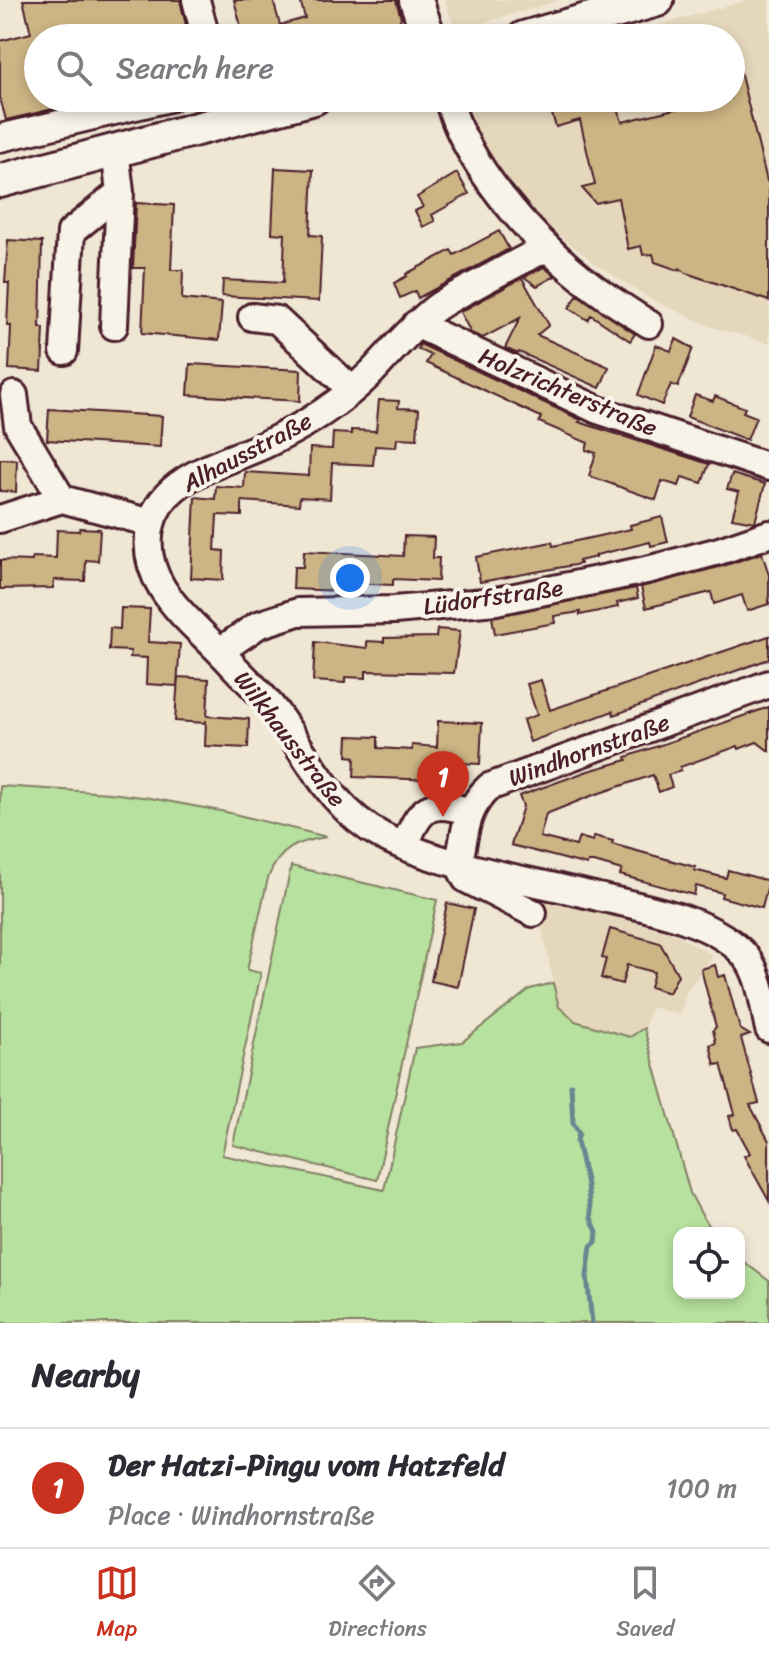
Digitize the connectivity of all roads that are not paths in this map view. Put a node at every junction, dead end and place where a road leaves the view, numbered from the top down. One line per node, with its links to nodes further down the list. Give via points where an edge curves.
1 (196, 0): 4 (street)
2 (416, 0): 5 (main road)
3 (657, 0): 6 (main road)
4 (202, 24)
5 (424, 24)
6 (573, 24)
7 (110, 112): 10 (street)
8 (217, 112): 11 (main road)
9 (452, 112): 14 (street, via 488,176)
10 (0, 138)
11 (115, 150): 12 (main road); 13 (street)
12 (0, 181)
13 (120, 192): 18 (street); 19 (street, via 71,232)
14 (546, 248): 16 (street, Alhausstraße, via 437,307); 17 (street)
15 (252, 317): 20 (street, via 277,320)
16 (416, 324): 20 (street, Alhausstraße); 22 (street, Holzrichterstraße, via 607,414)
17 (649, 324)
18 (114, 326)
19 (64, 351)
20 (352, 390): 25 (street, Alhausstraße, via 298,428 177,487)
21 (14, 395): 23 (street, via 18,426)
22 (769, 467)
23 (62, 499): 24 (street); 25 (street)
24 (0, 519)
25 (151, 523): 27 (street, Wilkhausstraße, via 155,578 169,601)
26 (769, 534): 27 (street, Lüdorfstraße, via 651,569 496,601 298,612 258,625)
27 (220, 651): 30 (street, Wilkhausstraße, via 275,712 349,813)
28 (769, 684): 29 (street, Windhornstraße, via 510,778 489,787)
29 (469, 812): 30 (street, via 448,804 425,809); 31 (street)
30 (405, 846): 31 (street, Wilkhausstraße)
31 (459, 863): 32 (street, via 466,879); 33 (street, Wilkhausstraße, via 659,911)
32 (533, 913)
33 (758, 954): 34 (street, Wilkhausstraße, via 756,979)
34 (769, 1029)

